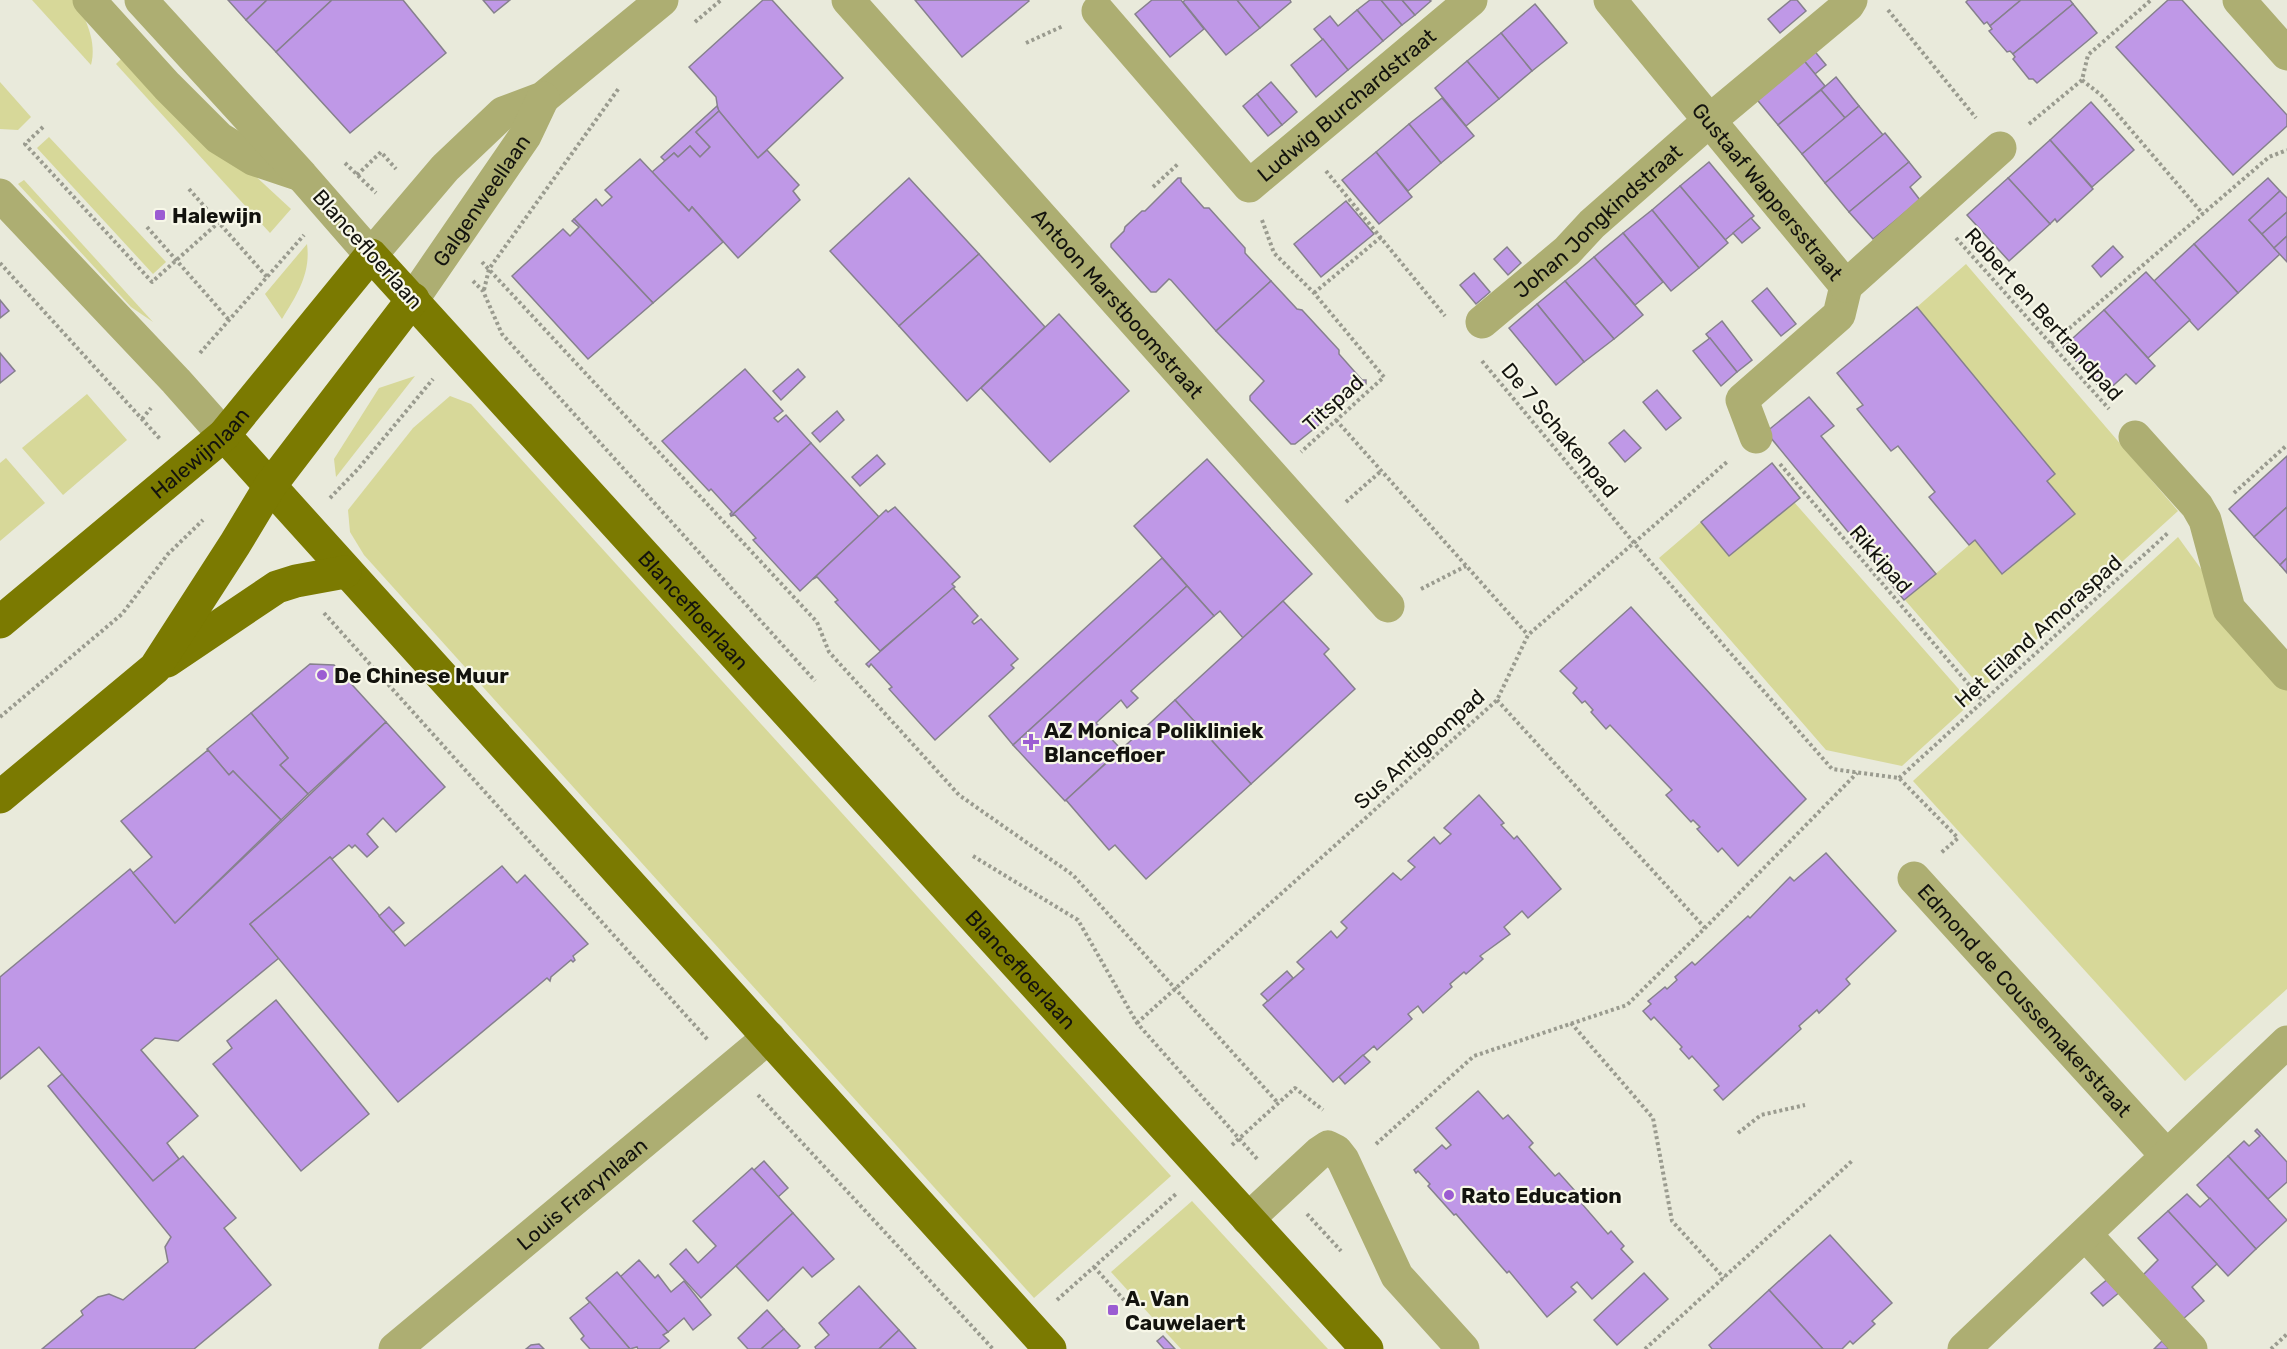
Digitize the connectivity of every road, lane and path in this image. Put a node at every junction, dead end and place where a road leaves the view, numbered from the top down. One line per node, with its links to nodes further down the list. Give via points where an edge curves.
1 (89, 0): 23 (street, via 219,138 253,159)
2 (141, 0): 23 (street, Blancefloerlaan)
3 (662, 0): 17 (street, Galgenweellaan)
4 (721, 0): 13 (path)
5 (848, 0): 55 (street, Antoon Marstboomstraat)
6 (1471, 0): 20 (street, Ludwig Burchardstraat)
7 (1610, 0): 18 (street, Gustaaf Wappersstraat)
8 (1851, 0): 18 (street, Johan Jongkindstraat)
9 (2151, 0): 15 (path, via 2088,55)
10 (2239, 0): 14 (street)
11 (1888, 9): 21 (path)
12 (1098, 11): 24 (street)
13 (687, 29)
14 (2287, 54)
15 (2082, 80): 21 (path); 30 (path, via 2101,95)
16 (620, 86): 38 (path)
17 (543, 98): 27 (street, Galgenweellaan, via 503,113); 33 (street, Galgenweellaan, via 525,136)
18 (1709, 121): 40 (street, Gustaaf Wappersstraat); 45 (street, Johan Jongkindstraat, via 1592,224 1567,251)
19 (43, 127): 36 (path, via 25,144 152,282)
20 (1302, 142): 24 (street, Ludwig Burchardstraat); 34 (path, De 7 Schakenpad)
21 (2000, 148): 29 (street)
22 (2287, 150): 30 (path, via 2269,157)
23 (302, 176): 28 (street, Blancefloerlaan)
24 (1249, 186): 42 (path, Titspad, via 1274,253)
25 (189, 189): 31 (path)
26 (0, 195): 48 (street)
27 (420, 196): 28 (path, Blancefloerlaan, via 381,152); 35 (street, Galgenweellaan)
28 (329, 207): 35 (street, Blancefloerlaan); 39 (path)
29 (1931, 211): 40 (street); 46 (path, Robert en Bertrandpad)
30 (2203, 214): 46 (path)
31 (218, 223): 36 (path); 39 (path)
32 (147, 227): 36 (path)
33 (458, 236): 38 (path); 43 (street, Galgenweellaan)
34 (1381, 237): 42 (path); 45 (path, De 7 Schakenpad)
35 (371, 255): 43 (main road, Blancefloerlaan); 50 (main road, Halewijnlaan)
36 (177, 260): 44 (path)
37 (0, 262): 48 (path, via 142,419)
38 (489, 269): 41 (path); 80 (path, via 817,622 829,652 959,795 1072,875)
39 (267, 277): 44 (path)
40 (1846, 285): 51 (street, Gustaaf Wappersstraat, via 1839,315 1742,400)
41 (483, 291)
42 (1314, 293): 49 (path, Titspad, via 1384,377)
43 (413, 299): 47 (main road, Blancefloerlaan); 56 (main road)
44 (229, 320): 48 (path)
45 (1472, 329): 61 (path, De 7 Schakenpad)
46 (2051, 344): 52 (path, Robert en Bertrandpad)
47 (458, 349): 59 (path, via 343,486); 70 (path, via 493,315 502,334); 94 (main road, Blancefloerlaan)
48 (176, 381): 50 (street)
49 (1336, 420): 54 (path); 55 (path, Titspad)
50 (224, 435): 56 (main road); 65 (main road, Halewijnlaan)
51 (1756, 437): 61 (path, Sus Antigoonpad); 72 (path, Rikkipad)
52 (2135, 437): 58 (street)
53 (2287, 445): 58 (path, Het Eiland Amoraspad)
54 (1381, 471): 60 (path); 62 (path)
55 (1274, 477): 60 (street, Antoon Marstboomstraat)
56 (270, 486): 59 (main road); 68 (main road)
57 (211, 512): 73 (path, via 168,554 122,614)
58 (2201, 513): 69 (street, via 2229,609); 72 (path, Het Eiland Amoraspad)
59 (303, 524): 63 (main road)
60 (1318, 527): 64 (street, Antoon Marstboomstraat)
61 (1634, 543): 66 (path, Sus Antigoonpad); 74 (path, via 1832,769)
62 (1466, 566): 64 (path); 66 (path)
63 (345, 572): 68 (main road, via 277,587); 83 (main road)
64 (1388, 606)
65 (0, 622)
66 (1528, 635): 71 (path, Sus Antigoonpad)
67 (350, 642): 85 (path)
68 (155, 669): 76 (main road)
69 (2287, 674)
70 (818, 685)
71 (1497, 700): 79 (path); 80 (path, Sus Antigoonpad)
72 (1983, 701): 75 (path, Het Eiland Amoraspad)
73 (0, 717)
74 (1857, 773): 75 (path); 79 (path)
75 (1899, 778): 78 (path, Edmond de Coussemakerstraat, via 1958,838)
76 (0, 797)
77 (967, 849): 81 (path, via 975,858 1078,920)
78 (1914, 878): 92 (street, Edmond de Coussemakerstraat)
79 (1706, 928): 82 (path, via 1627,1005)
80 (1176, 989): 81 (path, Sus Antigoonpad); 86 (path)
81 (1137, 1023): 90 (path)
82 (1570, 1023): 91 (path, via 1474,1056); 99 (path, via 1653,1118 1672,1221)
83 (769, 1037): 85 (street, Louis Frarynlaan); 102 (main road)
84 (2287, 1042): 92 (street)
85 (733, 1067): 103 (street, Louis Frarynlaan); 104 (path)
86 (1278, 1103): 88 (path, via 1295,1088); 90 (path)
87 (1805, 1105): 89 (path, via 1761,1115)
88 (1329, 1114)
89 (1738, 1133)
90 (1239, 1138): 94 (path); 95 (path)
91 (1372, 1148)
92 (2166, 1155): 97 (street)
93 (1853, 1160): 99 (path)
94 (1203, 1170): 96 (main road, Blancefloerlaan); 98 (path)
95 (1282, 1186): 96 (street); 106 (street, via 1319,1153 1328,1148 1336,1151 1344,1160 1397,1276)
96 (1248, 1219): 105 (main road, Blancefloerlaan)
97 (2086, 1235): 108 (street); 109 (street)
98 (1094, 1267): 100 (path); 102 (path)
99 (1724, 1278): 107 (path)
100 (1124, 1300)
101 (2287, 1334): 110 (path)
102 (1040, 1337)
103 (395, 1349)
104 (993, 1349)
105 (1366, 1349)
106 (1463, 1349)
107 (1645, 1349)
108 (1964, 1349)
109 (2191, 1349)
110 (2271, 1349)

